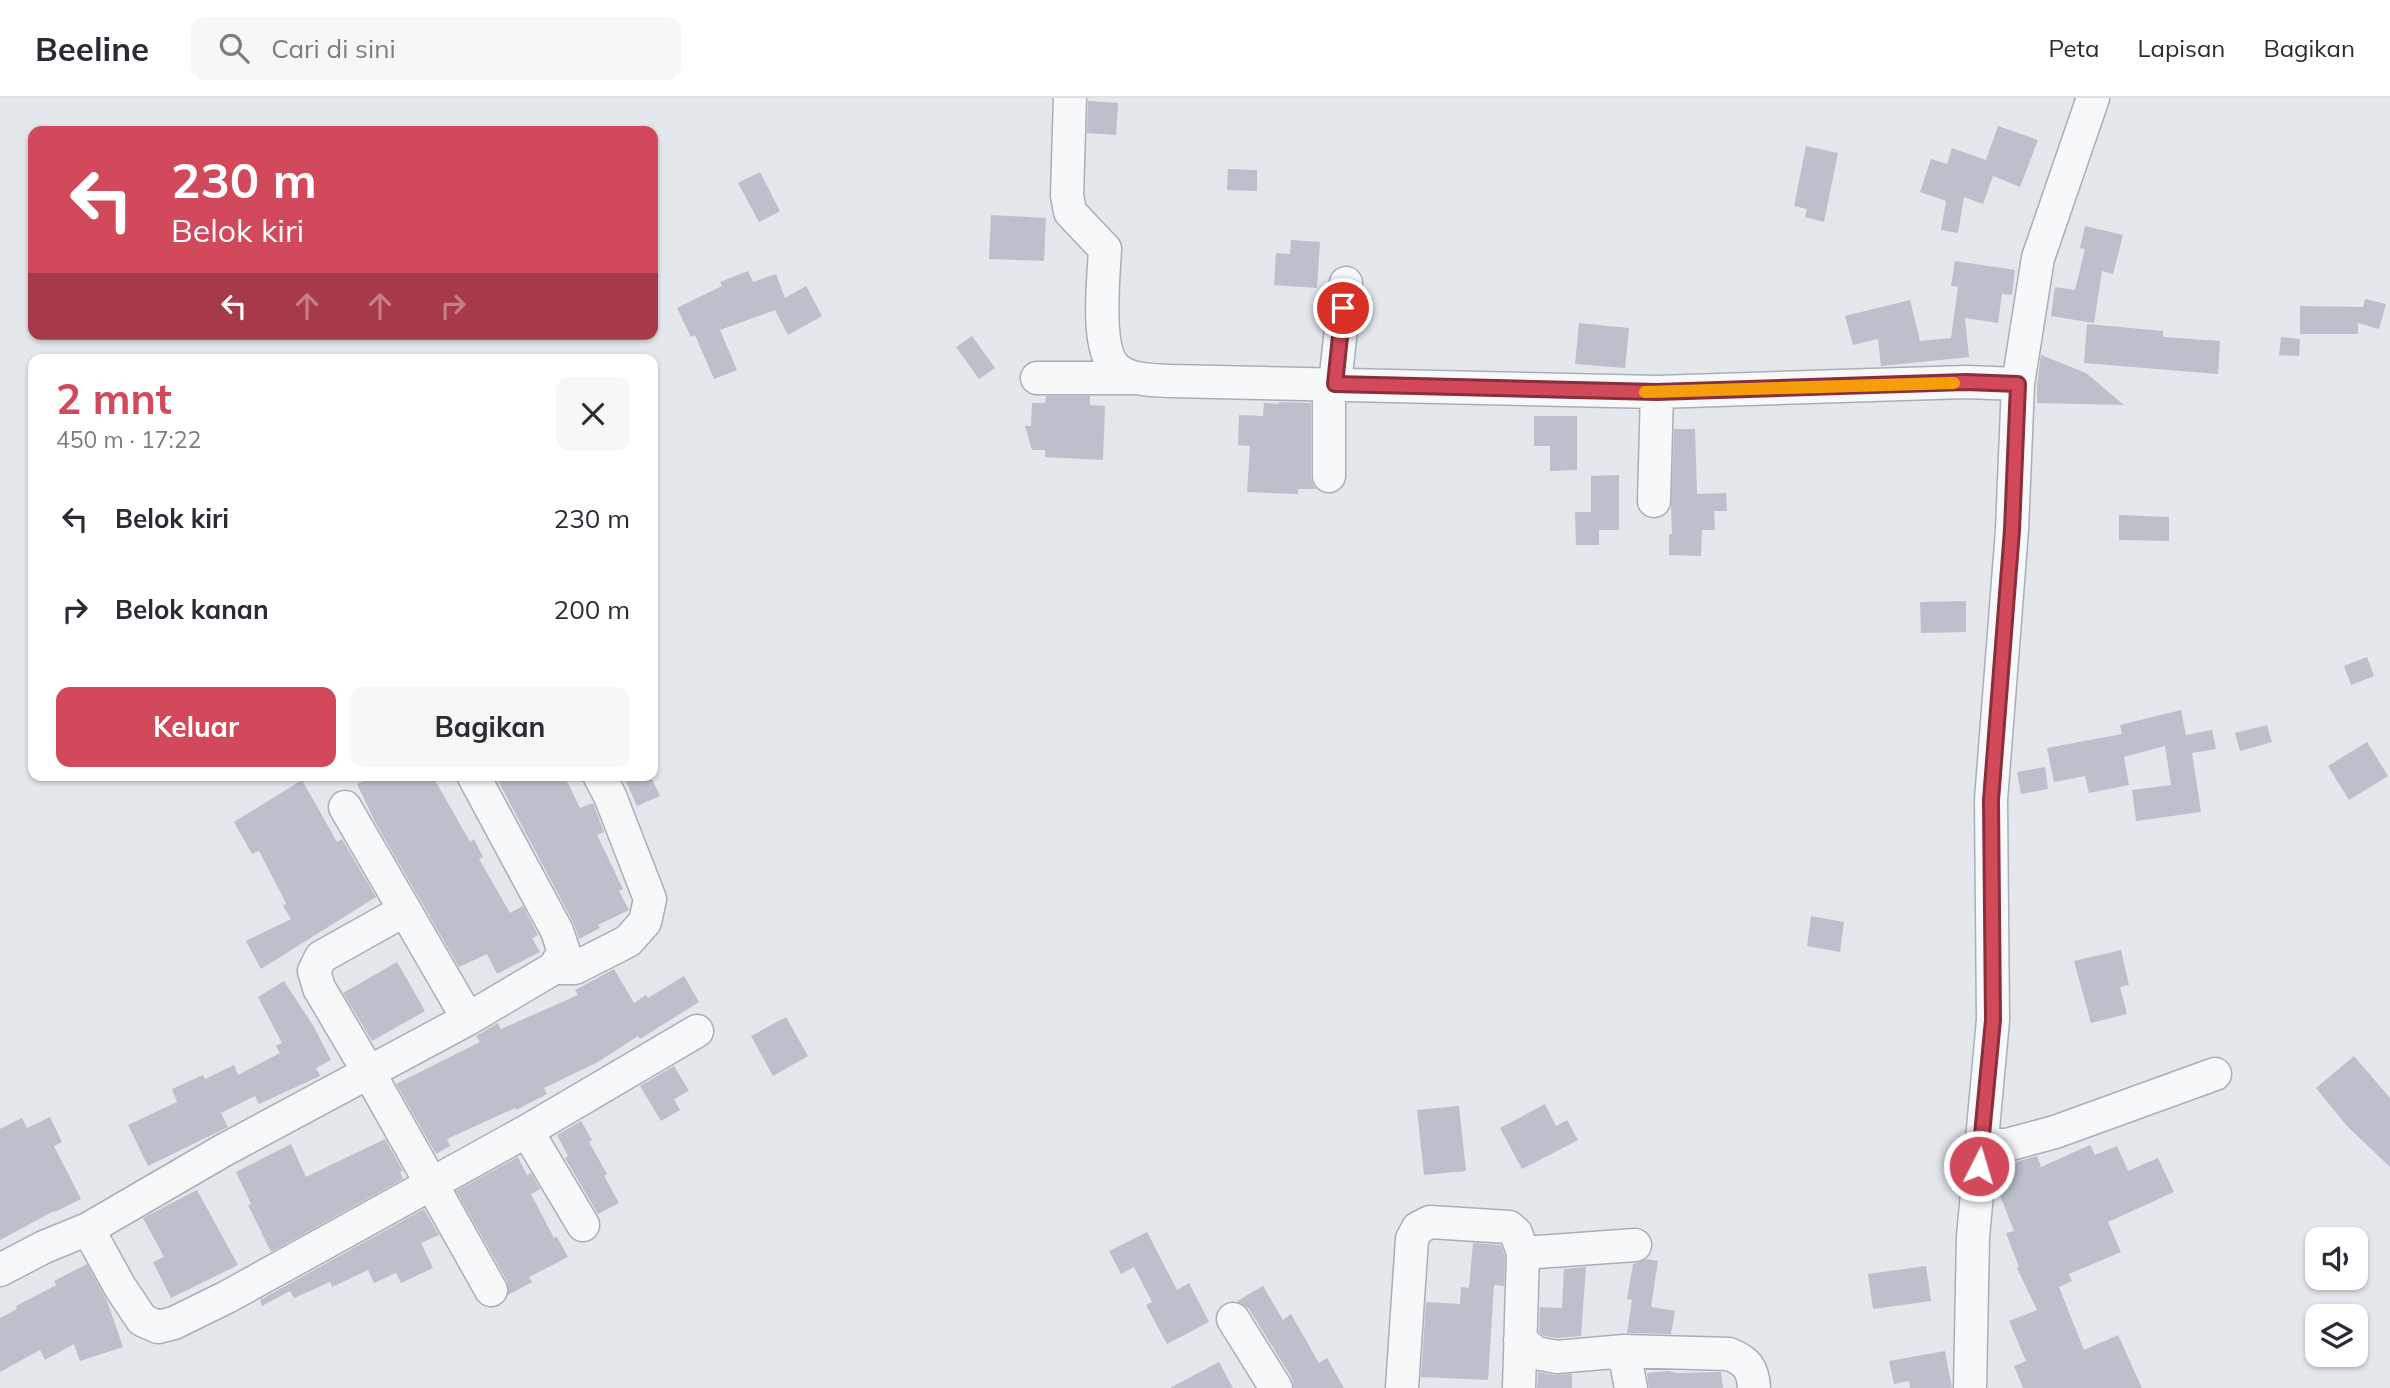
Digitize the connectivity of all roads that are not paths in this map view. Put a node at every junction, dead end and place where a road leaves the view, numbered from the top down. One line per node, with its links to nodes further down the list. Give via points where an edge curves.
1 (1070, 98): 5 (street, via 1070,212 1105,249 1107,356 1117,370)
2 (2093, 98): 7 (street, via 2038,258)
3 (1346, 283): 6 (street)
4 (1037, 378): 5 (street)
5 (1135, 378): 6 (street)
6 (1332, 384): 8 (street); 9 (street)
7 (2018, 384): 8 (street); 21 (street, via 1991,800 1993,1020)
8 (1657, 392): 10 (street)
9 (1329, 475)
10 (1654, 501)
11 (475, 781): 15 (street, via 557,931 564,952)
12 (602, 781): 15 (street, via 650,899 645,922 628,941 601,956 575,968)
13 (345, 807): 14 (street)
14 (405, 910): 16 (street); 18 (street, via 321,957 314,971 319,988)
15 (554, 968): 16 (street)
16 (468, 1019): 18 (street)
17 (697, 1031): 20 (street)
18 (368, 1071): 22 (street); 24 (street)
19 (2215, 1074): 21 (street, via 2055,1132 2007,1145)
20 (527, 1131): 22 (street); 23 (street)
21 (1981, 1145): 37 (street, via 1973,1237)
22 (431, 1183): 24 (street, via 228,1297 158,1327 133,1310); 28 (street)
23 (583, 1225)
24 (88, 1229): 27 (street)
25 (1635, 1245): 26 (street)
26 (1523, 1253): 30 (street); 33 (street, via 1509,1227 1430,1222 1418,1228 1412,1239)
27 (0, 1270)
28 (491, 1290)
29 (1233, 1319): 32 (street)
30 (1520, 1340): 31 (street, via 1536,1353 1557,1357); 34 (street)
31 (1624, 1352): 35 (street); 36 (street, via 1730,1354 1744,1360 1753,1374)
32 (1276, 1388)
33 (1402, 1388)
34 (1519, 1388)
35 (1631, 1388)
36 (1754, 1388)
37 (1970, 1388)

